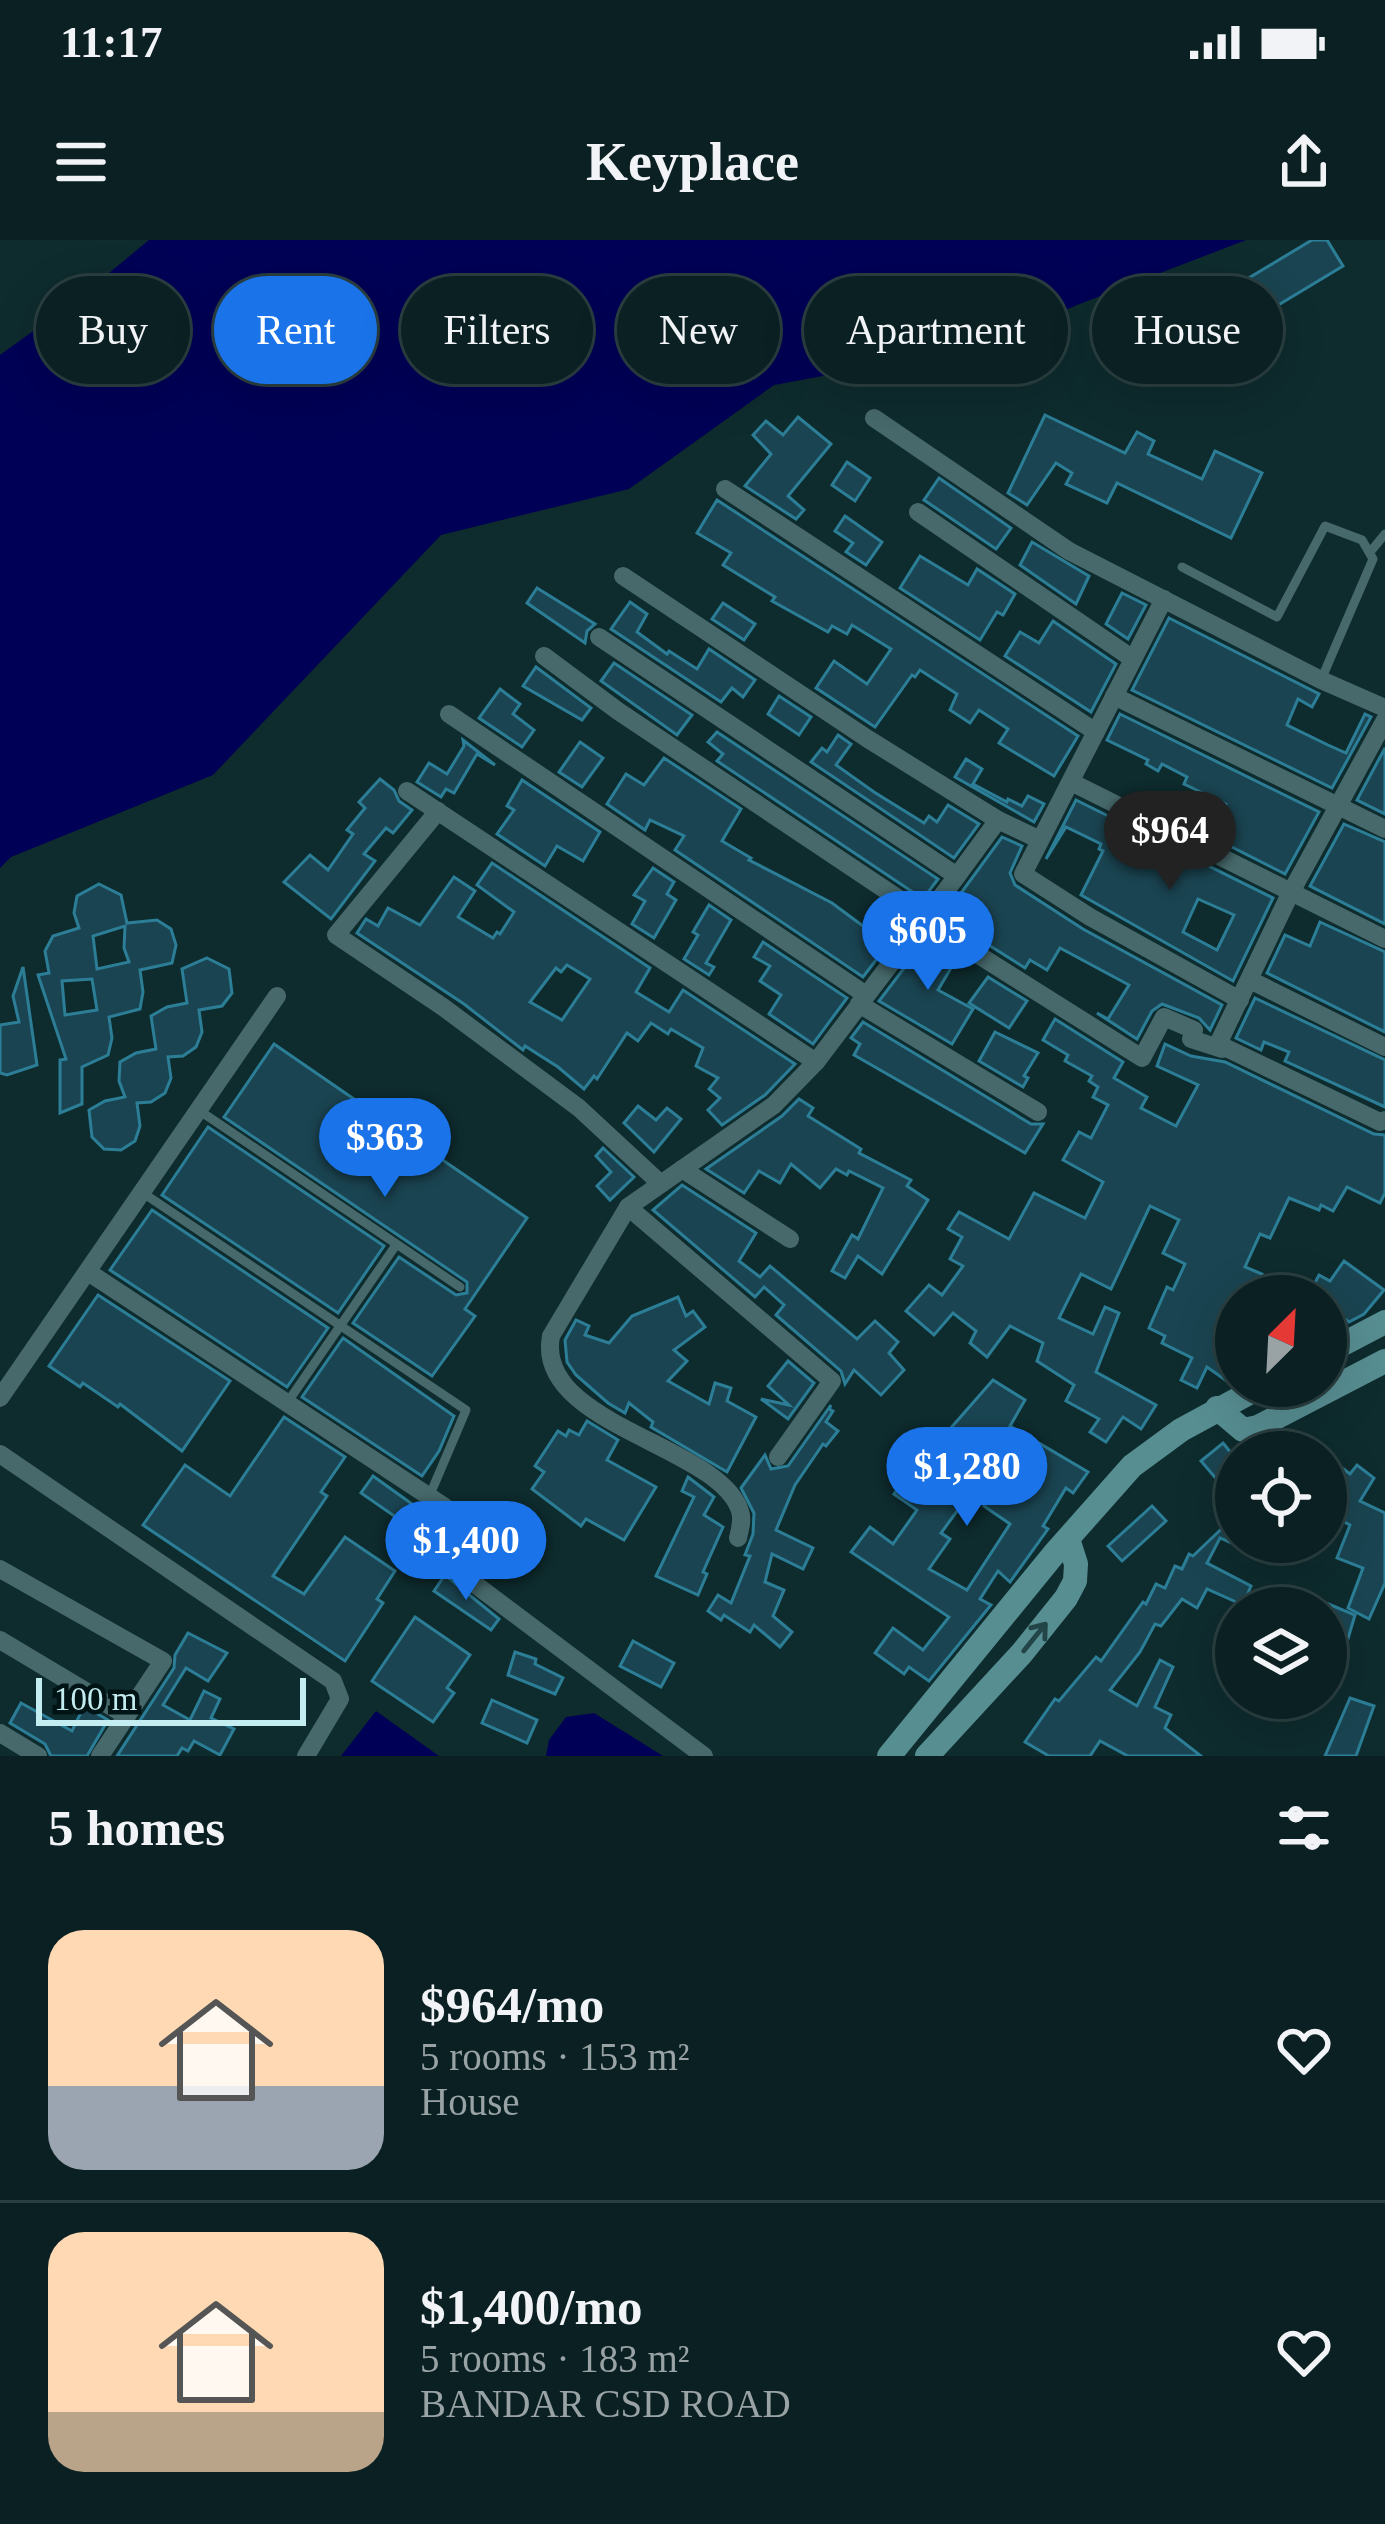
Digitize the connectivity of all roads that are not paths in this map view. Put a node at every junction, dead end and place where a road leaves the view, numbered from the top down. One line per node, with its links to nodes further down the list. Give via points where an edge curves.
1 (874, 418): 8 (street, via 1069,551)
2 (725, 489): 17 (street)
3 (918, 512): 11 (street)
4 (1385, 534): 5 (lane)
5 (1371, 551): 6 (lane, via 1325,526 1277,617); 12 (lane)
6 (1182, 567)
7 (623, 576): 22 (street)
8 (1164, 599): 11 (street); 12 (street)
9 (599, 637): 25 (street)
10 (544, 656): 27 (street)
11 (1133, 659): 13 (street)
12 (1321, 680): 14 (street)
13 (1114, 695): 17 (street); 20 (street)
14 (1385, 708)
15 (449, 714): 31 (street)
16 (1385, 720): 20 (street)
17 (1096, 732): 18 (street)
18 (1070, 782): 24 (street); 26 (street)
19 (407, 791): 21 (street)
20 (1338, 806): 23 (street); 26 (street)
21 (438, 811): 35 (street); 40 (street, via 336,935 579,1108)
22 (998, 820): 24 (street); 25 (street)
23 (1385, 830)
24 (1040, 840): 32 (street, via 1023,874)
25 (957, 876): 27 (street)
26 (1290, 894): 28 (street); 29 (street)
27 (924, 918): 31 (street); 34 (street, via 1142,1058 1164,1017 1194,1030 1191,1039)
28 (1385, 939)
29 (1250, 980): 32 (street); 33 (street)
30 (278, 996): 36 (street)
31 (862, 999): 35 (street); 37 (street)
32 (1240, 1000): 34 (street)
33 (1385, 1047)
34 (1222, 1049): 38 (street)
35 (816, 1062): 39 (street, via 774,1105)
36 (200, 1111): 41 (street); 44 (lane)
37 (1038, 1112)
38 (1385, 1120)
39 (682, 1169): 40 (street); 43 (street)
40 (661, 1184): 42 (street)
41 (143, 1192): 45 (street); 48 (lane)
42 (628, 1207): 55 (street, via 832,1381); 57 (street, via 558,1323 549,1350 554,1367 596,1414 726,1490 740,1510)
43 (790, 1239)
44 (396, 1245): 46 (lane); 48 (lane)
45 (88, 1272): 51 (street); 52 (street)
46 (460, 1287)
47 (1385, 1322): 49 (main road)
48 (340, 1328): 52 (lane); 56 (lane, via 466,1410)
49 (1347, 1342)
50 (1385, 1361): 53 (main road, via 1258,1427 1243,1430)
51 (0, 1398)
52 (287, 1403): 56 (street)
53 (1217, 1408): 58 (main road, via 1132,1466)
54 (0, 1454): 67 (street, via 333,1681 340,1699)
55 (778, 1457)
56 (429, 1497): 68 (street, via 445,1507 460,1573)
57 (738, 1538)
58 (1068, 1539): 61 (main road); 63 (main road, one-way to 58, via 1066,1598 1076,1564)
59 (0, 1569): 62 (street, via 163,1661)
60 (0, 1640): 62 (street)
61 (936, 1699): 63 (main road); 69 (main road)
62 (127, 1716): 66 (street)
63 (960, 1719): 70 (main road)
64 (0, 1733): 65 (street)
65 (38, 1756)
66 (100, 1756)
67 (306, 1756)
68 (704, 1756)
69 (889, 1756)
70 (927, 1756)

